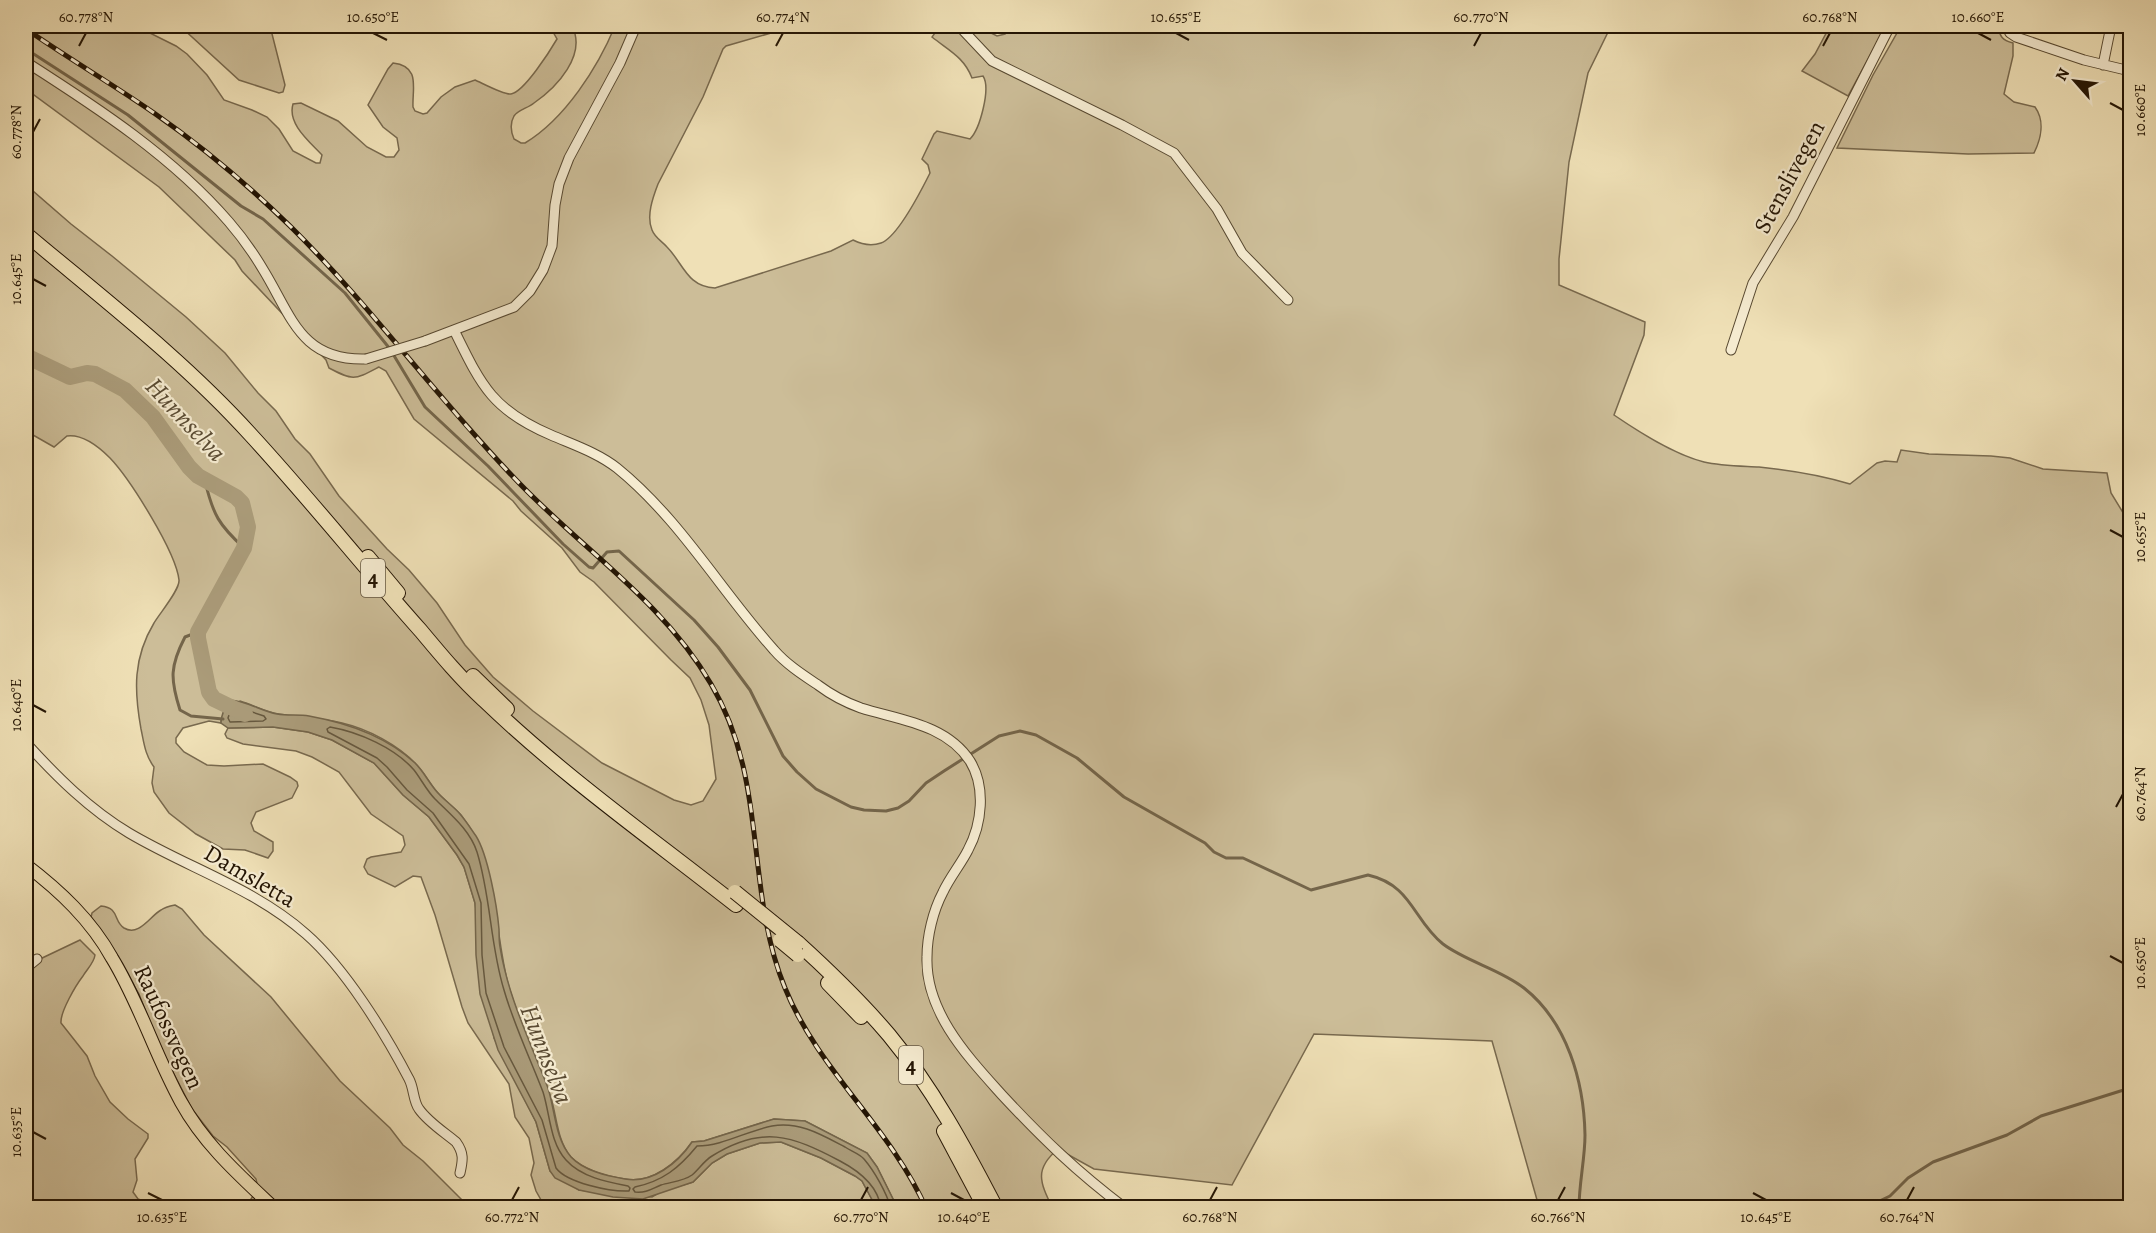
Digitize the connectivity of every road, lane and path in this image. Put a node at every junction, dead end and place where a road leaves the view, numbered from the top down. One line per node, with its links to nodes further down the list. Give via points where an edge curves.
1 (636, 26): 12 (street, via 559,184 552,246 543,270 514,307)
2 (959, 26): 11 (street, via 992,61 1174,153 1217,209 1242,253)
3 (1890, 26): 13 (street, Stenslivegen, via 1793,217 1753,283)
4 (2006, 26): 7 (street, via 2016,37)
5 (2111, 26): 7 (street)
6 (26, 62): 12 (street, bridge, via 136,137 193,185 230,223 306,339 329,355 345,360 366,359)
7 (2103, 65): 8 (street)
8 (2130, 71)
9 (26, 224): 16 (highway, 4, via 220,390 497,700 558,756)
10 (26, 234): 16 (highway, 4, via 234,417 482,698 577,783)
11 (1288, 300)
12 (454, 330): 24 (street, via 478,379 498,404 544,432 594,453 642,490 776,653 821,688 859,707 931,728 969,759 979,781 980,815 970,847 942,893 932,921 926,958 931,988 942,1016 965,1054 1044,1140)
13 (1731, 350)
14 (26, 743): 20 (street, Damsletta, via 98,813 268,904 307,935 364,1004 411,1081 418,1108 461,1149)
15 (26, 866): 21 (main road, Raufossvegen, via 61,894 97,935 121,972 189,1115 222,1158)
16 (735, 899): 17 (highway, 4, bridge)
17 (798, 949): 22 (highway, 4, via 891,1051 935,1116); 23 (highway, 4, via 850,992 891,1037 942,1109)
18 (38, 959): 19 (street)
19 (26, 968)
20 (460, 1173)
21 (274, 1208)
22 (985, 1208)
23 (996, 1208)
24 (1125, 1208)

